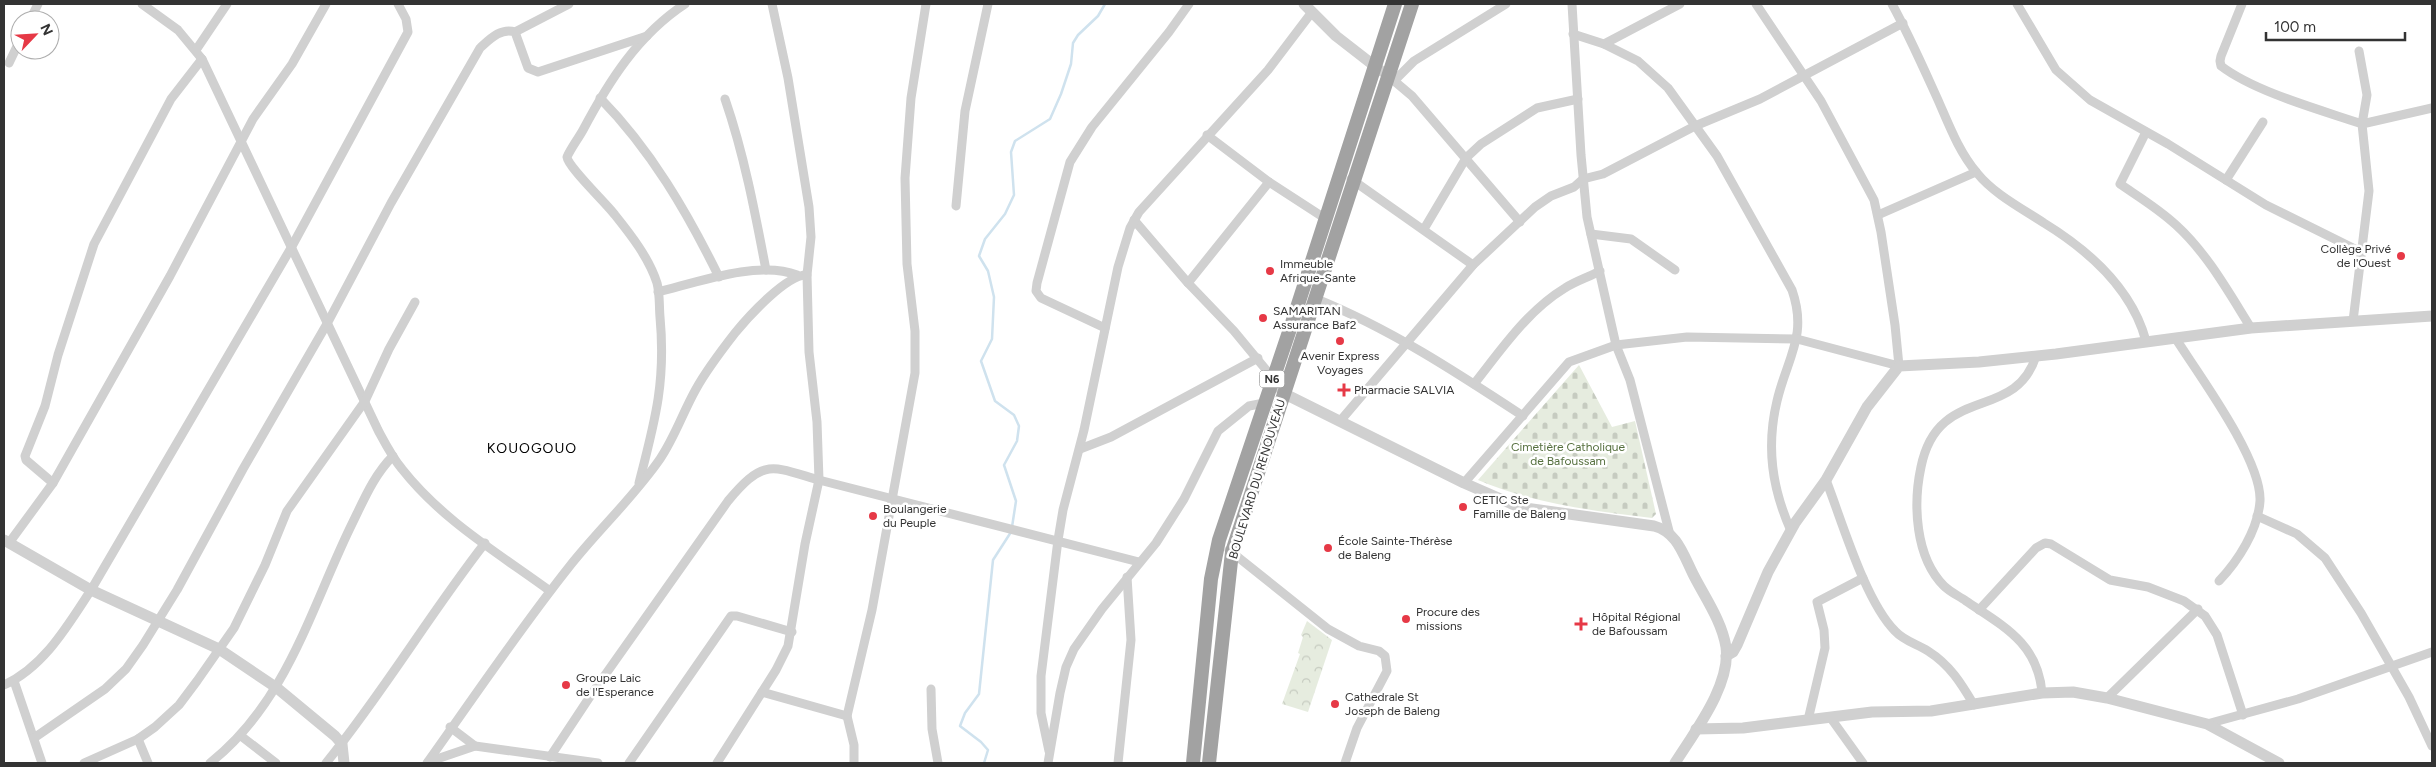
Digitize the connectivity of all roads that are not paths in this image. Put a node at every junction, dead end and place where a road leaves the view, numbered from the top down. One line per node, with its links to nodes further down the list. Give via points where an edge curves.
1 (142, 4): 26 (street, via 178,30)
2 (227, 4): 26 (street)
3 (326, 4): 42 (street, via 292,64)
4 (398, 4): 57 (street, via 406,18 408,32)
5 (569, 4): 22 (street)
6 (685, 4): 24 (street, via 657,24)
7 (772, 4): 63 (street, via 809,207 811,237)
8 (926, 4): 97 (street, via 911,98 905,178 907,264 916,331 914,373)
9 (988, 4): 50 (street, via 965,111)
10 (1189, 4): 72 (street, via 1092,127 1070,162 1037,283 1036,291 1041,298)
11 (1395, 4): 31 (highway, BOULEVARD DU RENOUVEAU / N6)
12 (1412, 4): 31 (highway, BOULEVARD DU RENOUVEAU / N6)
13 (1506, 4): 31 (street, via 1414,60)
14 (1572, 4): 23 (street)
15 (1680, 4): 25 (street)
16 (1756, 4): 32 (street)
17 (1892, 4): 21 (street)
18 (2017, 4): 40 (street, via 2056,70 2066,81 2090,100)
19 (2242, 4): 38 (street, via 2221,56 2222,66 2262,87)
20 (1308, 8): 31 (street, via 1336,36); 41 (street, via 1268,70)
21 (1903, 23): 32 (street); 44 (street, via 1951,131)
22 (515, 32): 24 (street, via 528,68 538,72); 71 (street, via 510,30 497,34 476,53)
23 (1573, 34): 25 (street); 35 (street)
24 (647, 36): 33 (street)
25 (1604, 44): 39 (street, via 1648,69 1673,95)
26 (196, 50): 28 (street)
27 (2359, 51): 38 (street, via 2366,95)
28 (202, 59): 42 (street); 94 (street, via 188,74 162,116 94,244 79,286 45,406 25,456)
29 (10, 60): 30 (street)
30 (9, 63)
31 (1385, 73): 43 (street); 45 (highway, BOULEVARD DU RENOUVEAU / N6); 46 (highway, BOULEVARD DU RENOUVEAU / N6)
32 (1805, 76): 39 (street); 51 (street, via 1874,200)
33 (600, 98): 64 (street, via 650,155); 66 (street, via 569,153 568,161 625,228 650,268)
34 (725, 99): 60 (street, via 755,211)
35 (1578, 100): 43 (street, via 1548,104 1531,111 1490,136); 47 (street)
36 (2432, 108): 38 (street)
37 (2263, 122): 48 (street)
38 (2362, 124): 58 (street, via 2369,190)
39 (1695, 126): 47 (street, via 1603,174); 74 (street, via 1717,156 1792,290 1798,307)
40 (2146, 132): 48 (street); 73 (street, via 2120,184 2185,233)
41 (1207, 135): 49 (street); 53 (street)
42 (240, 142): 57 (street); 94 (street, via 170,276)
43 (1466, 158): 54 (street); 55 (street)
44 (1976, 172): 51 (street); 76 (street, via 2009,201 2078,246 2093,260 2136,313)
45 (1340, 175): 46 (street); 52 (highway, BOULEVARD DU RENOUVEAU / N6)
46 (1354, 180): 55 (street); 67 (highway, BOULEVARD DU RENOUVEAU / N6)
47 (1583, 180): 54 (street, via 1550,196); 56 (street)
48 (2226, 180): 58 (street, via 2266,205)
49 (1269, 182): 52 (street); 65 (street)
50 (956, 206)
51 (1878, 215): 81 (street)
52 (1326, 219): 82 (highway, BOULEVARD DU RENOUVEAU / N6)
53 (1134, 220): 65 (street); 72 (street, via 1118,267)
54 (1520, 222): 59 (street)
55 (1424, 229): 59 (street)
56 (1591, 234): 61 (street, via 1631,239); 62 (street)
57 (291, 248): 71 (street); 110 (street)
58 (2361, 252): 70 (street)
59 (1473, 265): 77 (street)
60 (766, 270): 63 (street); 64 (street)
61 (1674, 270)
62 (1600, 271): 78 (street); 83 (street, via 1565,288 1542,305)
63 (802, 275): 92 (street, via 816,422); 96 (street, via 764,303 736,331 695,390 678,430 660,460)
64 (719, 277): 66 (street)
65 (1188, 282): 80 (street)
66 (658, 292): 96 (street, via 662,370 660,401)
67 (1314, 298): 77 (street); 84 (highway, BOULEVARD DU RENOUVEAU / N6)
68 (415, 302): 85 (street)
69 (2432, 316): 70 (street)
70 (2352, 321): 73 (street)
71 (328, 322): 85 (street); 114 (street)
72 (1105, 328): 90 (street)
73 (2251, 328): 75 (street)
74 (1797, 339): 78 (street, via 1687,337); 81 (street); 99 (street, via 1777,399 1770,448 1776,491)
75 (2176, 339): 76 (street); 98 (street, via 2242,445 2259,485)
76 (2146, 341): 79 (street)
77 (1408, 343): 83 (street); 89 (street)
78 (1616, 345): 88 (street, via 1569,362); 100 (street, via 1628,372)
79 (2036, 356): 81 (street); 113 (street, via 2032,370 2008,393 1974,405 1940,425 1921,465 1917,486 1918,526 1928,560 1945,586)
80 (1258, 358): 82 (street); 90 (street, via 1111,437)
81 (1899, 366): 93 (street, via 1867,407)
82 (1272, 377): 84 (street); 86 (highway, BOULEVARD DU RENOUVEAU / N6)
83 (1474, 384): 88 (street)
84 (1283, 392): 87 (highway, BOULEVARD DU RENOUVEAU / N6); 89 (street)
85 (365, 401): 91 (street); 116 (street, via 287,511 242,613)
86 (1264, 402): 87 (street); 104 (highway, BOULEVARD DU RENOUVEAU / N6); 106 (street, via 1241,410 1218,431 1184,499 1156,544)
87 (1278, 407): 105 (highway, BOULEVARD DU RENOUVEAU / N6)
88 (1523, 416): 95 (street)
89 (1341, 420): 95 (street)
90 (1080, 449): 101 (street)
91 (393, 456): 103 (street, via 436,508); 124 (street, via 374,479)
92 (818, 480): 97 (street); 115 (street); 144 (street, via 786,469 771,468 745,481 728,500)
93 (1826, 480): 99 (street); 108 (street)
94 (52, 483): 102 (street)
95 (1464, 483): 100 (street, via 1519,507 1654,526)
96 (638, 488): 111 (street)
97 (894, 498): 101 (street); 131 (street)
98 (2257, 516): 109 (street, via 2233,566); 119 (street, via 2297,534 2325,558 2361,613)
99 (1791, 531): 118 (street, via 1768,572 1737,645)
100 (1669, 532): 118 (street, via 1679,545 1716,618 1726,645)
101 (1058, 540): 106 (street); 143 (street, via 1041,676 1041,713)
102 (7, 542): 110 (street)
103 (485, 544): 111 (street); 140 (street, via 452,585)
104 (1218, 545): 105 (street); 120 (highway, BOULEVARD DU RENOUVEAU / N6, via 1211,579)
105 (1232, 552): 121 (highway, BOULEVARD DU RENOUVEAU / N6); 162 (street, via 1328,629 1358,646 1385,656 1388,671 1357,728)
106 (1139, 562): 107 (street)
107 (1128, 577): 143 (street, via 1074,648 1066,667); 159 (street, via 1131,640)
108 (1863, 578): 129 (street, via 1894,631 1948,665); 133 (street, via 1816,602 1825,648)
109 (2219, 581)
110 (91, 590): 114 (street); 122 (street, via 58,638 35,665)
111 (550, 591): 135 (street)
112 (2198, 609): 113 (street, via 2169,593 2110,580 2045,543 2022,561); 128 (street); 130 (street, via 2217,635)
113 (1979, 610): 127 (street, via 2021,641 2038,669)
114 (158, 621): 116 (street); 138 (street, via 135,657 105,690)
115 (792, 632): 126 (street, via 788,646); 154 (street, via 731,616)
116 (219, 649): 124 (street); 139 (street, via 178,704)
117 (2432, 652): 119 (street)
118 (1726, 656): 136 (street, via 1723,681)
119 (2390, 667): 130 (street, via 2298,700); 142 (street, via 2409,697)
120 (1203, 669): 121 (highway); 160 (highway, BOULEVARD DU RENOUVEAU / N6)
121 (1218, 670): 161 (highway, BOULEVARD DU RENOUVEAU / N6)
122 (14, 681): 123 (street); 138 (street)
123 (4, 685)
124 (277, 688): 137 (street); 140 (street)
125 (931, 689): 157 (street, via 932,729)
126 (762, 692): 131 (street); 155 (street)
127 (2042, 693): 128 (street, via 2073,692); 129 (street)
128 (2107, 698): 134 (street)
129 (1974, 705): 132 (street)
130 (2243, 715): 134 (street)
131 (848, 716): 156 (street)
132 (1830, 717): 133 (street); 164 (street)
133 (1808, 720): 136 (street, via 1744,728)
134 (2207, 724): 165 (street)
135 (450, 727): 141 (street); 152 (street)
136 (1696, 729): 163 (street)
137 (241, 736): 148 (street); 149 (street)
138 (34, 738): 145 (street)
139 (138, 739): 146 (street); 147 (street)
140 (342, 744): 150 (street); 151 (street)
141 (475, 746): 144 (street); 152 (street)
142 (2432, 746)
143 (1049, 751): 158 (street)
144 (550, 756): 153 (street)
145 (42, 763)
146 (84, 763)
147 (148, 763)
148 (210, 763)
149 (276, 763)
150 (326, 763)
151 (344, 763)
152 (427, 763)
153 (598, 763)
154 (629, 763)
155 (717, 763)
156 (854, 763)
157 (938, 763)
158 (1048, 763)
159 (1118, 763)
160 (1193, 763)
161 (1208, 763)
162 (1345, 763)
163 (1675, 763)
164 (1863, 763)
165 (2279, 763)

